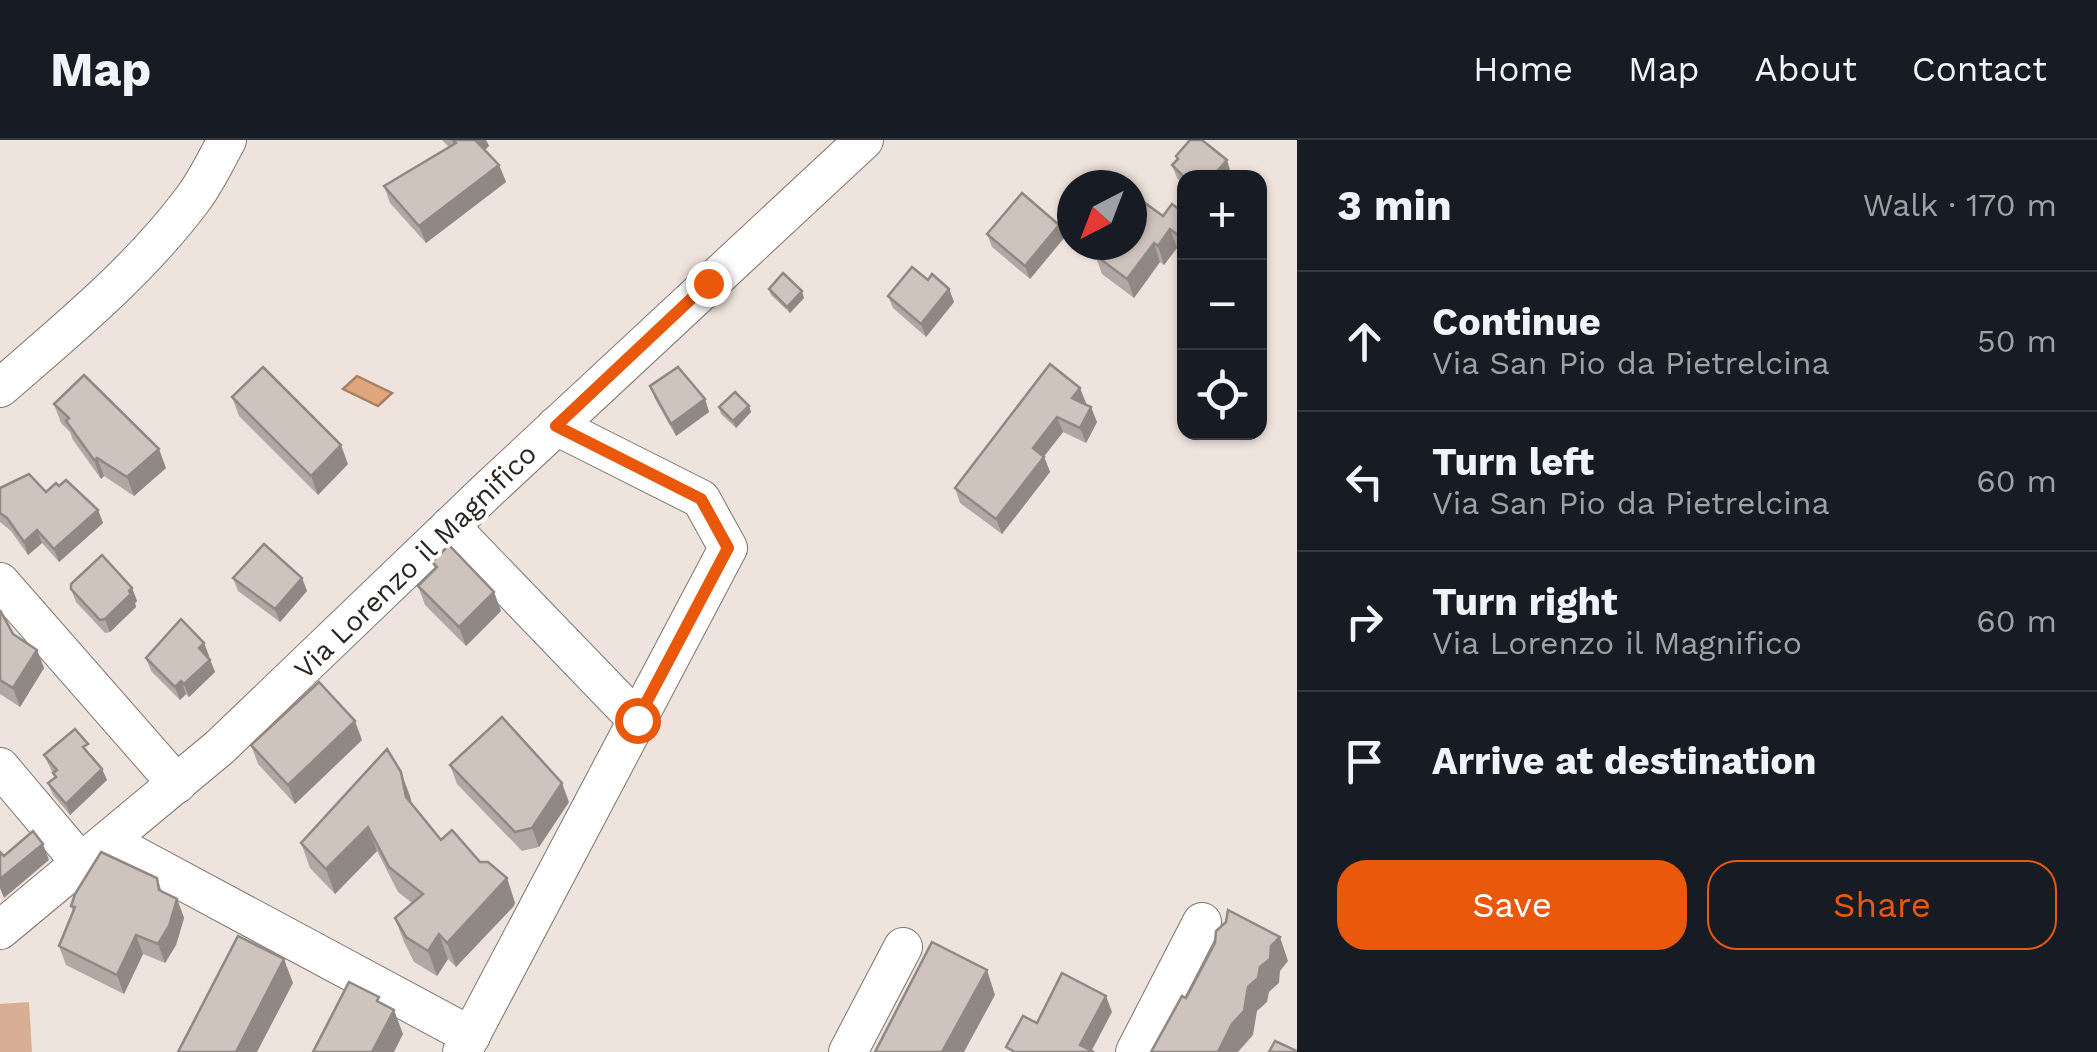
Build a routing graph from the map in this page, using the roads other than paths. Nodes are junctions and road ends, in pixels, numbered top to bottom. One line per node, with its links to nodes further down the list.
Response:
1 (227, 140): 3 (street)
2 (864, 140): 4 (street, Via Lorenzo il Magnifico)
3 (0, 388)
4 (556, 426): 5 (street, Via Lorenzo il Magnifico); 7 (street)
5 (450, 526): 7 (street); 9 (street, Via Lorenzo il Magnifico)
6 (0, 582): 9 (street)
7 (637, 720): 14 (street)
8 (0, 767): 10 (street)
9 (176, 784): 10 (street, Via Lorenzo il Magnifico)
10 (95, 852): 12 (street, Via Lorenzo il Magnifico); 14 (street)
11 (1202, 922): 16 (street)
12 (0, 930)
13 (902, 947): 15 (street)
14 (466, 1044)
15 (848, 1052)
16 (1134, 1052)

